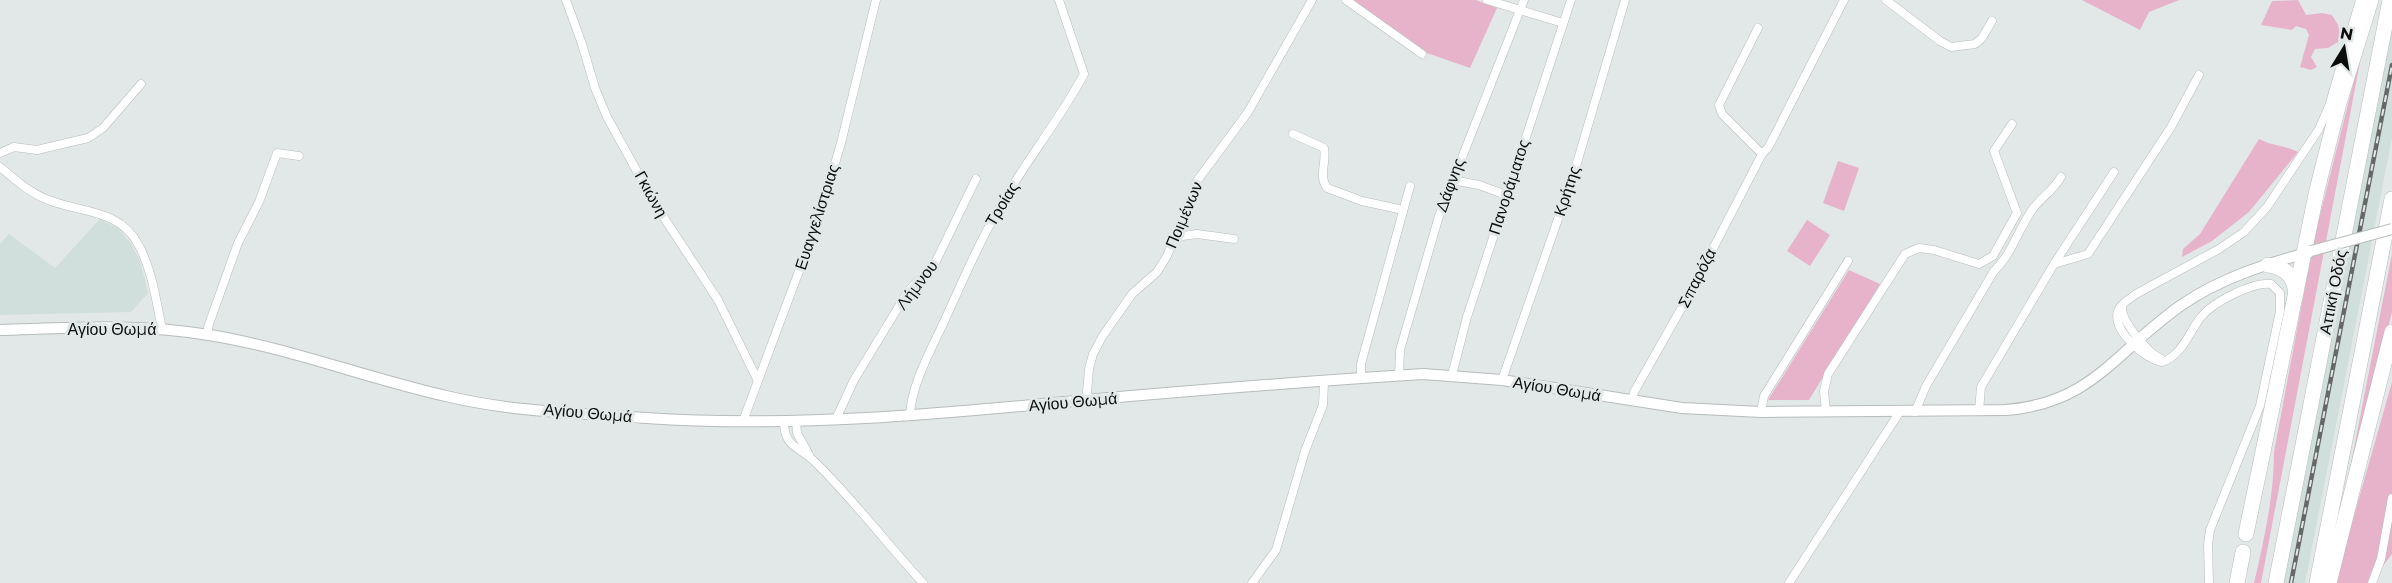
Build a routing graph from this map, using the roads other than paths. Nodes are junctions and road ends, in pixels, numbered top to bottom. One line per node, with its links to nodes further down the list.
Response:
1 (566, 0): 51 (street, Γκιώνη)
2 (1059, 0): 62 (street, Τροίας)
3 (1312, 0): 37 (street, Ποιμένων)
4 (1346, 0): 19 (street)
5 (1487, 0): 15 (street)
6 (1524, 0): 15 (street, Δάφνης)
7 (1571, 0): 17 (street, Πανοράματος)
8 (1625, 0): 53 (street, Κρήτης)
9 (1844, 0): 25 (street, Σπαρόζα)
10 (1886, 0): 16 (street)
11 (2360, 0): 48 (street)
12 (2371, 0): 39 (highway)
13 (2390, 0): 76 (highway, Αττική Οδός)
14 (875, 4): 51 (street, Ευαγγελίστριας)
15 (1520, 10): 17 (street); 31 (street, Δάφνης)
16 (1992, 21)
17 (1563, 23): 33 (street, Πανοράματος)
18 (1758, 28): 25 (street)
19 (1422, 54)
20 (2199, 75): 41 (street)
21 (141, 84): 24 (street)
22 (2012, 124): 59 (street)
23 (1293, 134): 35 (street)
24 (0, 153)
25 (1762, 154): 56 (street, Σπαρόζα)
26 (299, 156): 47 (street)
27 (0, 167): 44 (street)
28 (2114, 172): 41 (street)
29 (2061, 177): 61 (street)
30 (976, 179): 63 (street, Λήμνου)
31 (1452, 180): 33 (street); 50 (street, Δάφνης)
32 (1410, 186): 35 (street)
33 (1506, 195): 49 (street, Πανοράματος)
34 (2392, 199): 77 (highway)
35 (1403, 210): 52 (street)
36 (2392, 229): 39 (main road, Αγίου Θωμά, bridge)
37 (1175, 237): 38 (street); 55 (street, Ποιμένων)
38 (1234, 239)
39 (2308, 252): 42 (main road, Αγίου Θωμά); 43 (highway)
40 (1848, 261): 58 (street)
41 (2054, 264): 57 (street)
42 (2268, 265): 43 (highway); 48 (main road, Αγίου Θωμά)
43 (2296, 293): 69 (highway)
44 (162, 328): 45 (main road, Αγίου Θωμά); 47 (main road, Αγίου Θωμά)
45 (0, 330)
46 (2392, 332): 78 (highway)
47 (208, 335): 64 (main road, Αγίου Θωμά)
48 (2136, 341): 57 (main road, Αγίου Θωμά); 74 (street)
49 (1452, 375): 50 (main road, Αγίου Θωμά); 53 (main road, Αγίου Θωμά)
50 (1399, 376): 52 (main road, Αγίου Θωμά)
51 (757, 379): 64 (street, Ευαγγελίστριας)
52 (1361, 379): 54 (main road, Αγίου Θωμά)
53 (1502, 380): 56 (main road, Αγίου Θωμά)
54 (1324, 382): 55 (main road, Αγίου Θωμά); 72 (street)
55 (1089, 400): 62 (main road, Αγίου Θωμά)
56 (1632, 400): 58 (main road, Αγίου Θωμά)
57 (1979, 411): 61 (main road, Αγίου Θωμά)
58 (1761, 412): 59 (main road, Αγίου Θωμά)
59 (1826, 412): 60 (main road, Αγίου Θωμά)
60 (1899, 412): 61 (main road, Αγίου Θωμά); 73 (street)
61 (1915, 412)
62 (910, 416): 63 (main road, Αγίου Θωμά)
63 (836, 419): 66 (main road, Αγίου Θωμά)
64 (742, 421): 65 (main road, Αγίου Θωμά)
65 (784, 421): 66 (main road, Αγίου Θωμά); 67 (street)
66 (796, 421): 67 (street)
67 (810, 456): 71 (street)
68 (2392, 498): 79 (street)
69 (2246, 534)
70 (2243, 552): 75 (highway)
71 (923, 583)
72 (1252, 583)
73 (1789, 583)
74 (2209, 583)
75 (2237, 583)
76 (2276, 583)
77 (2317, 583)
78 (2329, 583)
79 (2372, 583)

